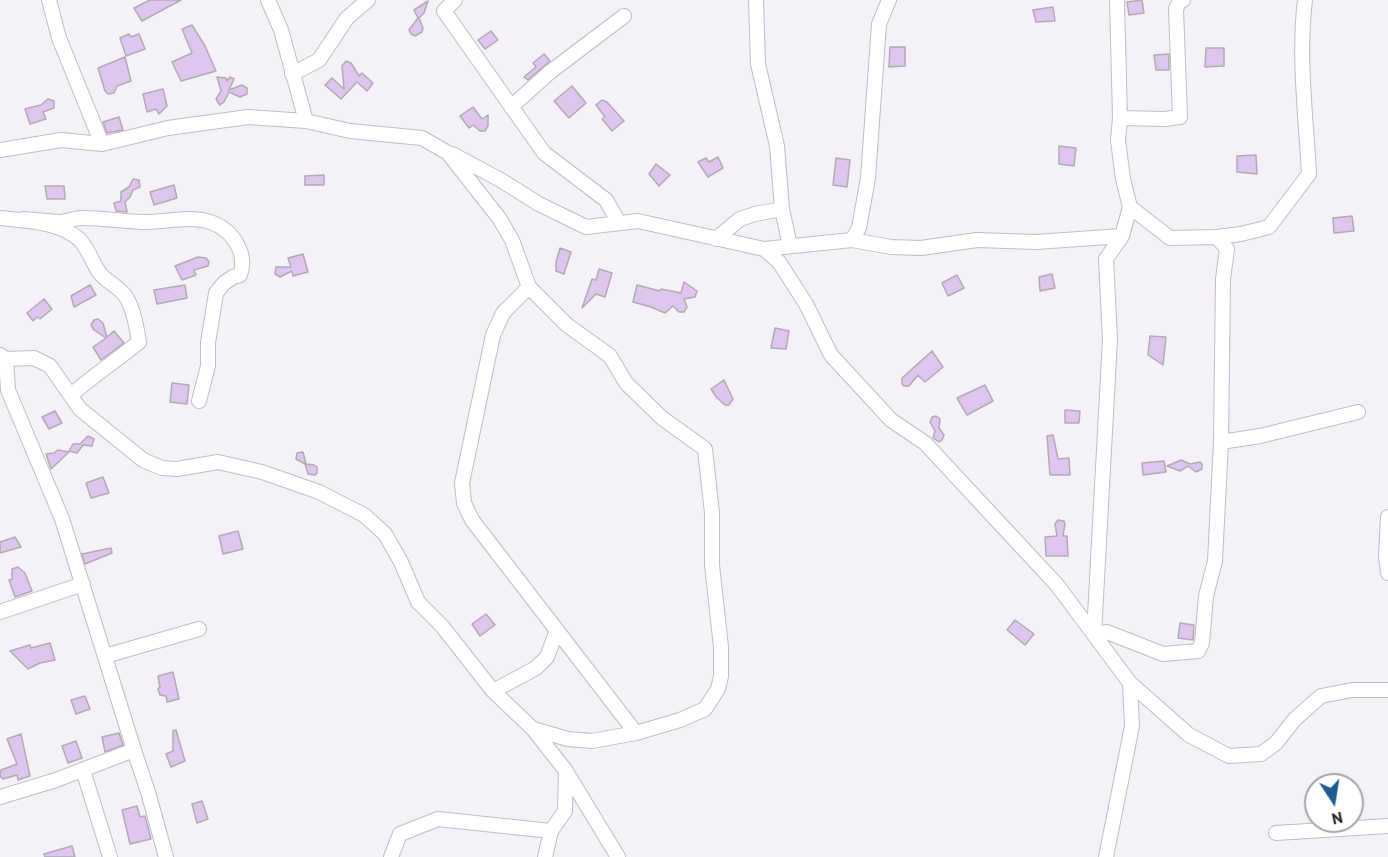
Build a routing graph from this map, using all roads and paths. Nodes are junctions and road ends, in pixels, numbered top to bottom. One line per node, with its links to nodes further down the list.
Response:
1 (53, 0): 16 (street)
2 (268, 0): 11 (street)
3 (368, 0): 11 (street)
4 (454, 0): 12 (street)
5 (756, 0): 19 (street)
6 (888, 0): 26 (street)
7 (1117, 0): 13 (street)
8 (1183, 0): 13 (street)
9 (1305, 0): 24 (street)
10 (624, 16): 12 (street)
11 (292, 74): 14 (street)
12 (511, 106): 22 (street)
13 (1120, 118): 18 (street)
14 (306, 121): 15 (street); 16 (street)
15 (422, 138): 22 (street); 29 (street)
16 (102, 144): 17 (street)
17 (0, 150)
18 (1130, 207): 23 (street); 24 (street)
19 (782, 209): 25 (street); 27 (street)
20 (0, 218): 21 (street)
21 (23, 219): 31 (street); 32 (street)
22 (619, 223): 25 (street)
23 (1122, 236): 26 (street); 41 (street)
24 (1217, 237): 34 (street)
25 (716, 239): 28 (street)
26 (852, 240): 27 (street)
27 (790, 246): 28 (street)
28 (764, 249): 41 (street)
29 (529, 287): 40 (street); 48 (street)
30 (3, 357): 31 (street); 37 (street)
31 (71, 395): 45 (street)
32 (199, 401)
33 (1358, 412): 34 (street)
34 (1221, 442): 41 (street)
35 (1388, 517): 36 (street)
36 (1388, 573)
37 (83, 584): 38 (street); 42 (street)
38 (0, 612)
39 (199, 628): 42 (street)
40 (557, 630): 45 (street); 48 (street)
41 (1094, 634): 44 (street)
42 (105, 656): 49 (street)
43 (1388, 678): 46 (street)
44 (1130, 683): 46 (street); 61 (street)
45 (493, 691): 47 (street)
46 (1388, 691)
47 (533, 729): 48 (street); 51 (street)
48 (636, 733)
49 (134, 750): 50 (street); 57 (street)
50 (83, 770): 52 (street); 56 (street)
51 (566, 771): 54 (street); 60 (street)
52 (0, 797)
53 (1388, 826): 55 (street)
54 (551, 831): 58 (street); 59 (street)
55 (1276, 833)
56 (110, 857)
57 (166, 857)
58 (391, 857)
59 (545, 857)
60 (618, 857)
61 (1106, 857)

